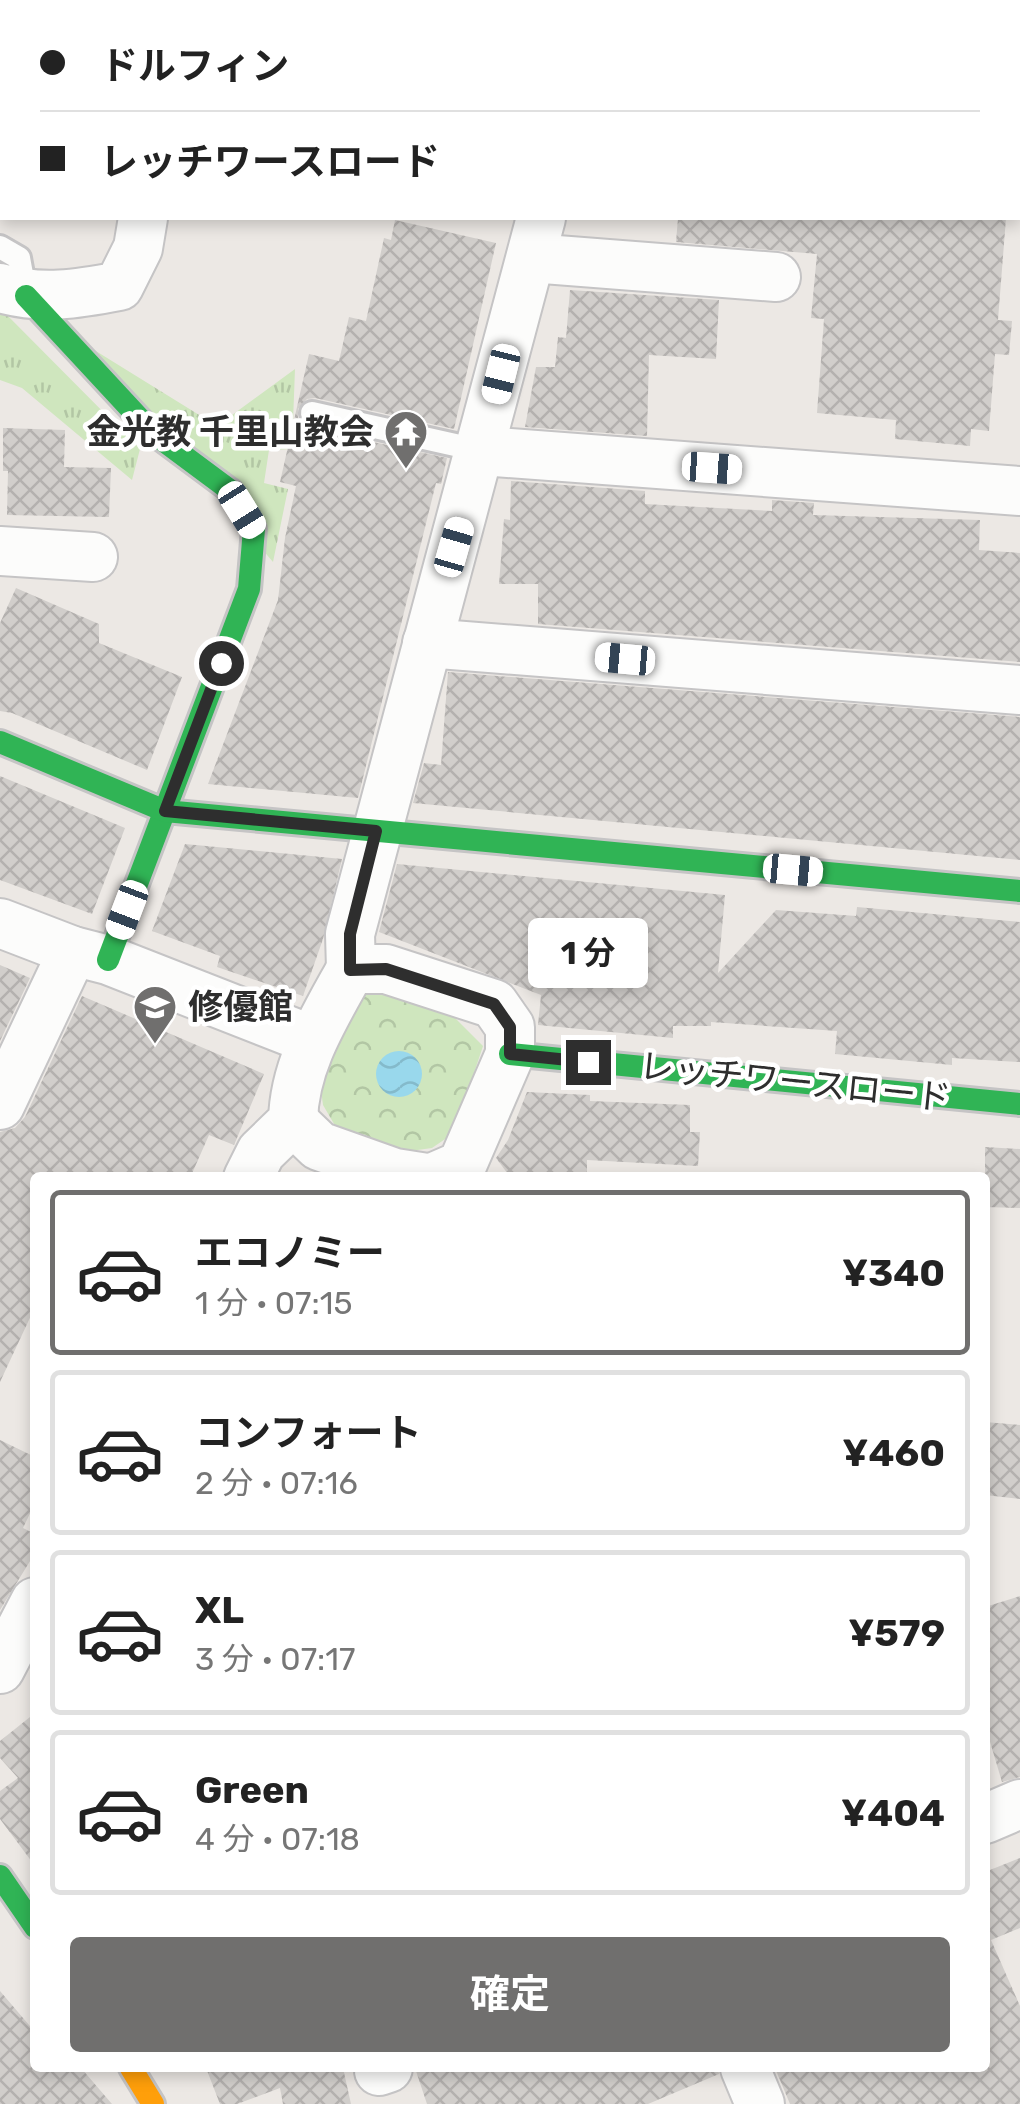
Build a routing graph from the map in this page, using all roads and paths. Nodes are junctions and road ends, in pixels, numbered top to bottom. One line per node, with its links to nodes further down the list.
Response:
1 (143, 220): 5 (street)
2 (536, 238): 4 (street); 7 (street)
3 (0, 247): 5 (lane)
4 (776, 277)
5 (13, 292): 14 (street)
6 (312, 413): 7 (lane)
7 (482, 450): 8 (street); 11 (street)
8 (1020, 491)
9 (0, 551): 10 (street)
10 (93, 557)
11 (427, 643): 12 (street); 15 (street)
12 (1020, 690)
13 (0, 742): 14 (street)
14 (165, 811): 15 (street); 18 (street)
15 (376, 831): 16 (street); 19 (street)
16 (1020, 891)
17 (0, 923): 18 (street)
18 (91, 956): 20 (street); 23 (street)
19 (350, 970): 20 (street); 21 (street)
20 (312, 1040): 24 (street)
21 (510, 1054): 22 (street, レッチワースロード); 27 (street)
22 (1020, 1104)
23 (0, 1105)
24 (293, 1122): 25 (street); 26 (street)
25 (251, 1172)
26 (420, 1172)
27 (434, 1172)
28 (30, 1612): 29 (street)
29 (0, 1669)
30 (1020, 1804): 31 (street)
31 (990, 1817)
32 (0, 1876): 33 (street)
33 (30, 1921)
34 (133, 2072): 36 (street)
35 (748, 2072): 37 (street)
36 (153, 2104)
37 (760, 2104)

